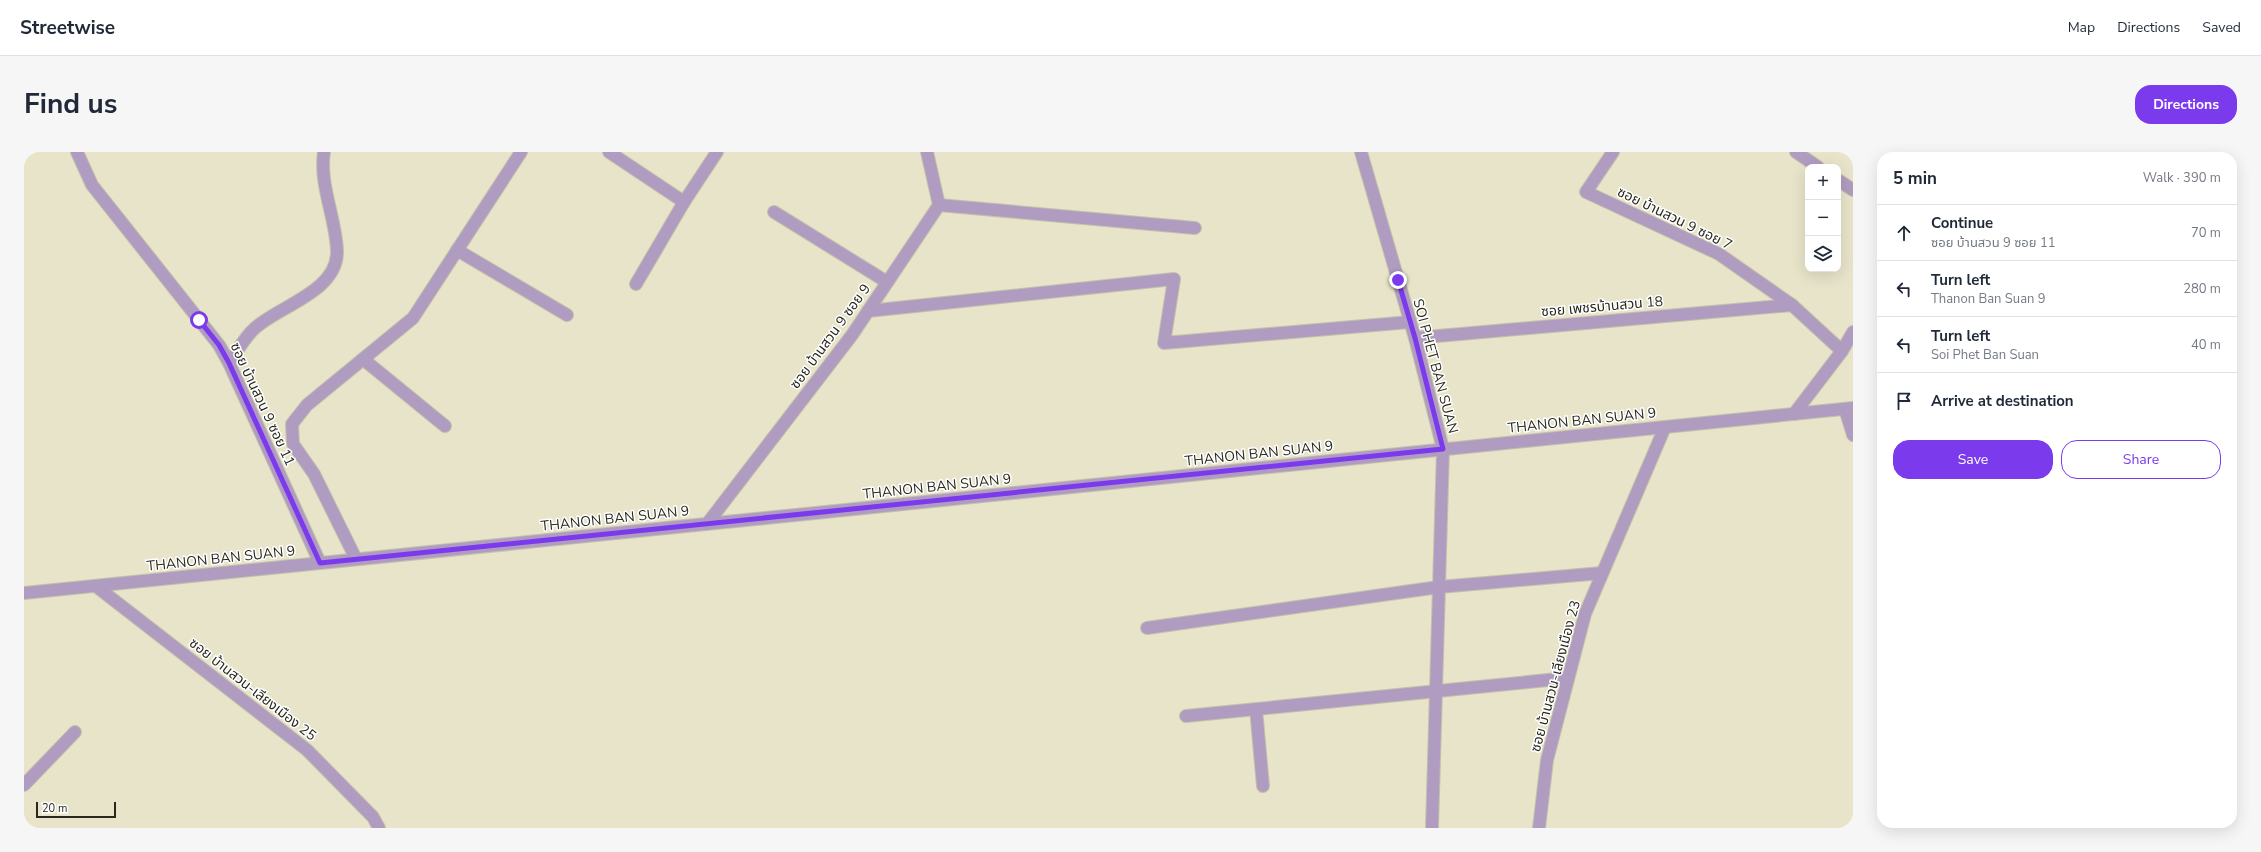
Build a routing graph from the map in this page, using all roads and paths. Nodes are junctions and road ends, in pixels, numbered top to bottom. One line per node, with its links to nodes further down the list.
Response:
1 (77, 152): 28 (street, ซอย บ้านสวน 9 ซอย 11)
2 (324, 152): 28 (street)
3 (521, 152): 17 (street)
4 (609, 152): 13 (street)
5 (717, 152): 13 (street)
6 (927, 152): 14 (street)
7 (1361, 152): 23 (street, SOI PHET BAN SUAN)
8 (1613, 152): 20 (street, ซอย บ้านสวน 9 ซอย 7)
9 (1796, 152): 10 (street)
10 (1814, 164)
11 (1841, 182): 12 (street)
12 (1853, 190)
13 (684, 202): 19 (street)
14 (939, 205): 16 (street); 18 (street, ซอย บ้านสวน 9 ซอย 9)
15 (774, 212): 18 (street)
16 (1195, 228)
17 (457, 250): 22 (street); 27 (street)
18 (887, 282): 21 (street, ซอย บ้านสวน 9 ซอย 9)
19 (636, 284)
20 (1792, 305): 25 (street, ซอย เพชรบ้านสวน 18); 26 (street, ซอย บ้านสวน 9 ซอย 7)
21 (868, 311): 23 (street); 35 (street, ซอย บ้านสวน 9 ซอย 9)
22 (566, 315)
23 (1410, 322): 25 (street, SOI PHET BAN SUAN)
24 (1853, 332): 26 (street)
25 (1415, 338): 34 (street, SOI PHET BAN SUAN)
26 (1842, 351): 30 (street)
27 (363, 359): 31 (street); 36 (street)
28 (229, 363): 37 (street, ซอย บ้านสวน 9 ซอย 11)
29 (1849, 409): 30 (street, THANON BAN SUAN 9); 33 (street)
30 (1794, 414): 32 (street, THANON BAN SUAN 9)
31 (445, 426)
32 (1665, 427): 34 (street, THANON BAN SUAN 9); 38 (street, ซอย บ้านสวน-เลียงเมือง 23)
33 (1853, 435)
34 (1443, 449): 35 (street, THANON BAN SUAN 9); 40 (street, SOI PHET BAN SUAN)
35 (707, 524): 36 (street, THANON BAN SUAN 9)
36 (356, 559): 37 (street, THANON BAN SUAN 9)
37 (320, 563): 39 (street, THANON BAN SUAN 9)
38 (1602, 572): 40 (street); 43 (street, ซอย บ้านสวน-เลียงเมือง 23)
39 (97, 587): 41 (street, THANON BAN SUAN 9); 50 (street, ซอย บ้านสวน-เลียงเมือง 25)
40 (1439, 587): 42 (street); 44 (street, SOI PHET BAN SUAN)
41 (24, 594)
42 (1147, 628)
43 (1568, 678): 44 (street); 52 (street, ซอย บ้านสวน-เลียงเมือง 23)
44 (1436, 690): 45 (street); 51 (street, SOI PHET BAN SUAN)
45 (1256, 709): 46 (street); 49 (street)
46 (1186, 716)
47 (75, 732): 48 (street)
48 (24, 785)
49 (1263, 786)
50 (379, 828)
51 (1432, 828)
52 (1539, 828)

